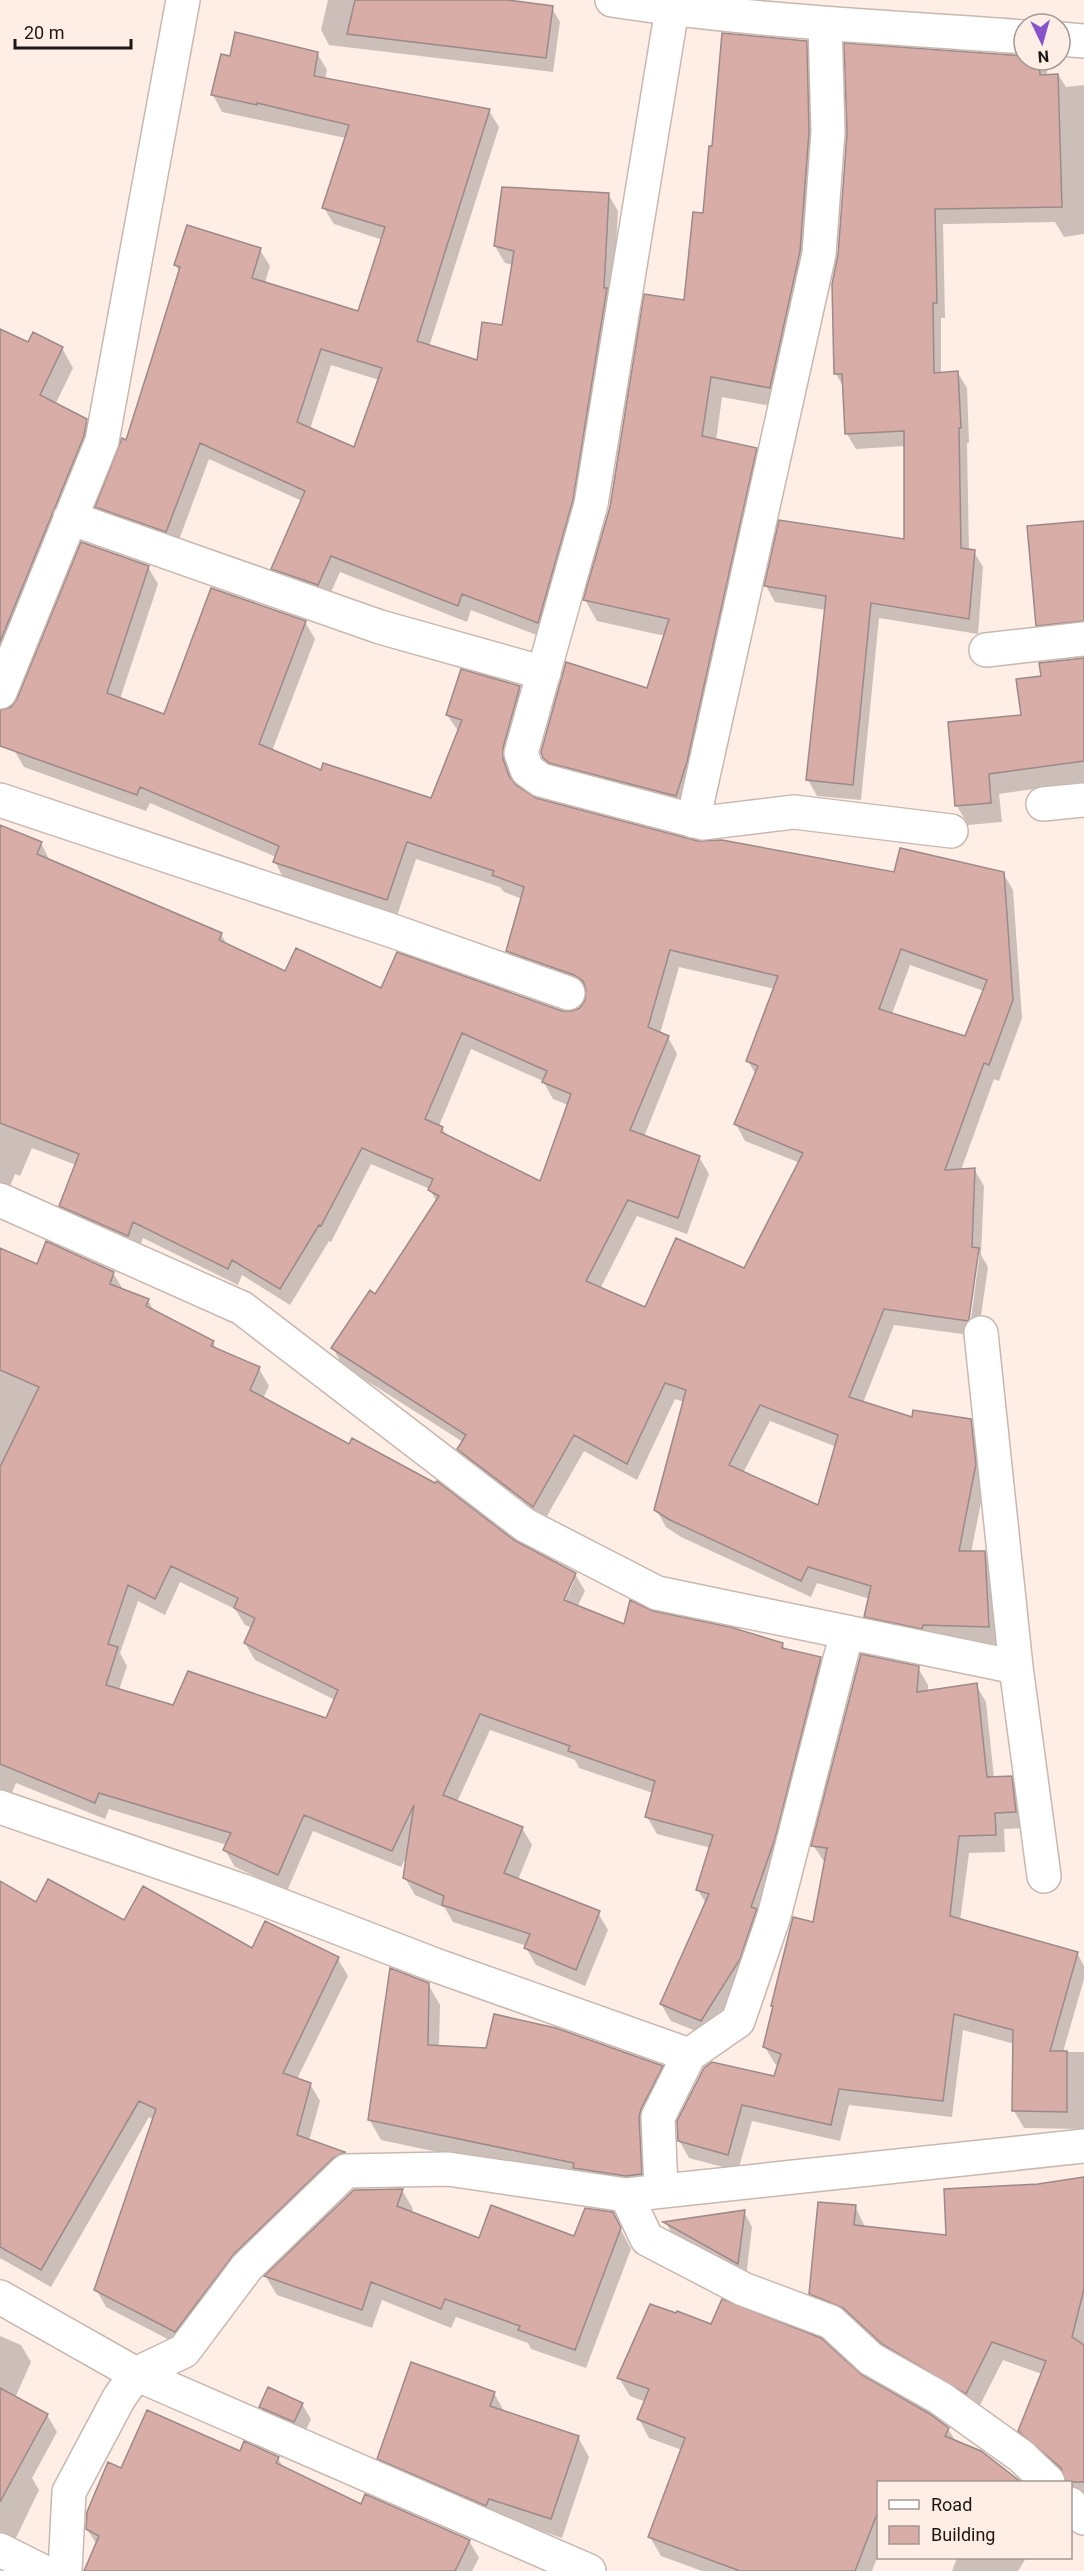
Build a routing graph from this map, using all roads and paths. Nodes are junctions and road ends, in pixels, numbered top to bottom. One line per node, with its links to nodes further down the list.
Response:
1 (183, 0): 6 (street)
2 (612, 0): 3 (street)
3 (672, 9): 4 (street); 9 (street)
4 (825, 24): 5 (street); 14 (street)
5 (1012, 36)
6 (70, 518): 9 (street); 10 (street)
7 (1084, 639): 8 (street)
8 (986, 650)
9 (544, 673): 14 (street)
10 (0, 692)
11 (0, 800): 16 (street)
12 (1084, 800): 13 (street)
13 (1043, 804)
14 (693, 821): 15 (street)
15 (951, 831)
16 (568, 993)
17 (0, 1200): 19 (street)
18 (981, 1333): 20 (street)
19 (847, 1632): 20 (street); 23 (street)
20 (1016, 1667): 22 (street)
21 (0, 1807): 23 (street)
22 (1044, 1876)
23 (689, 2055): 25 (street)
24 (1084, 2146): 25 (street)
25 (661, 2190): 26 (street)
26 (626, 2195): 28 (street); 29 (street)
27 (0, 2296): 28 (street)
28 (136, 2374): 34 (street); 35 (street)
29 (1047, 2481)
30 (1072, 2505): 31 (street)
31 (1084, 2518)
32 (0, 2550): 33 (street)
33 (42, 2571)
34 (65, 2571)
35 (589, 2571)

